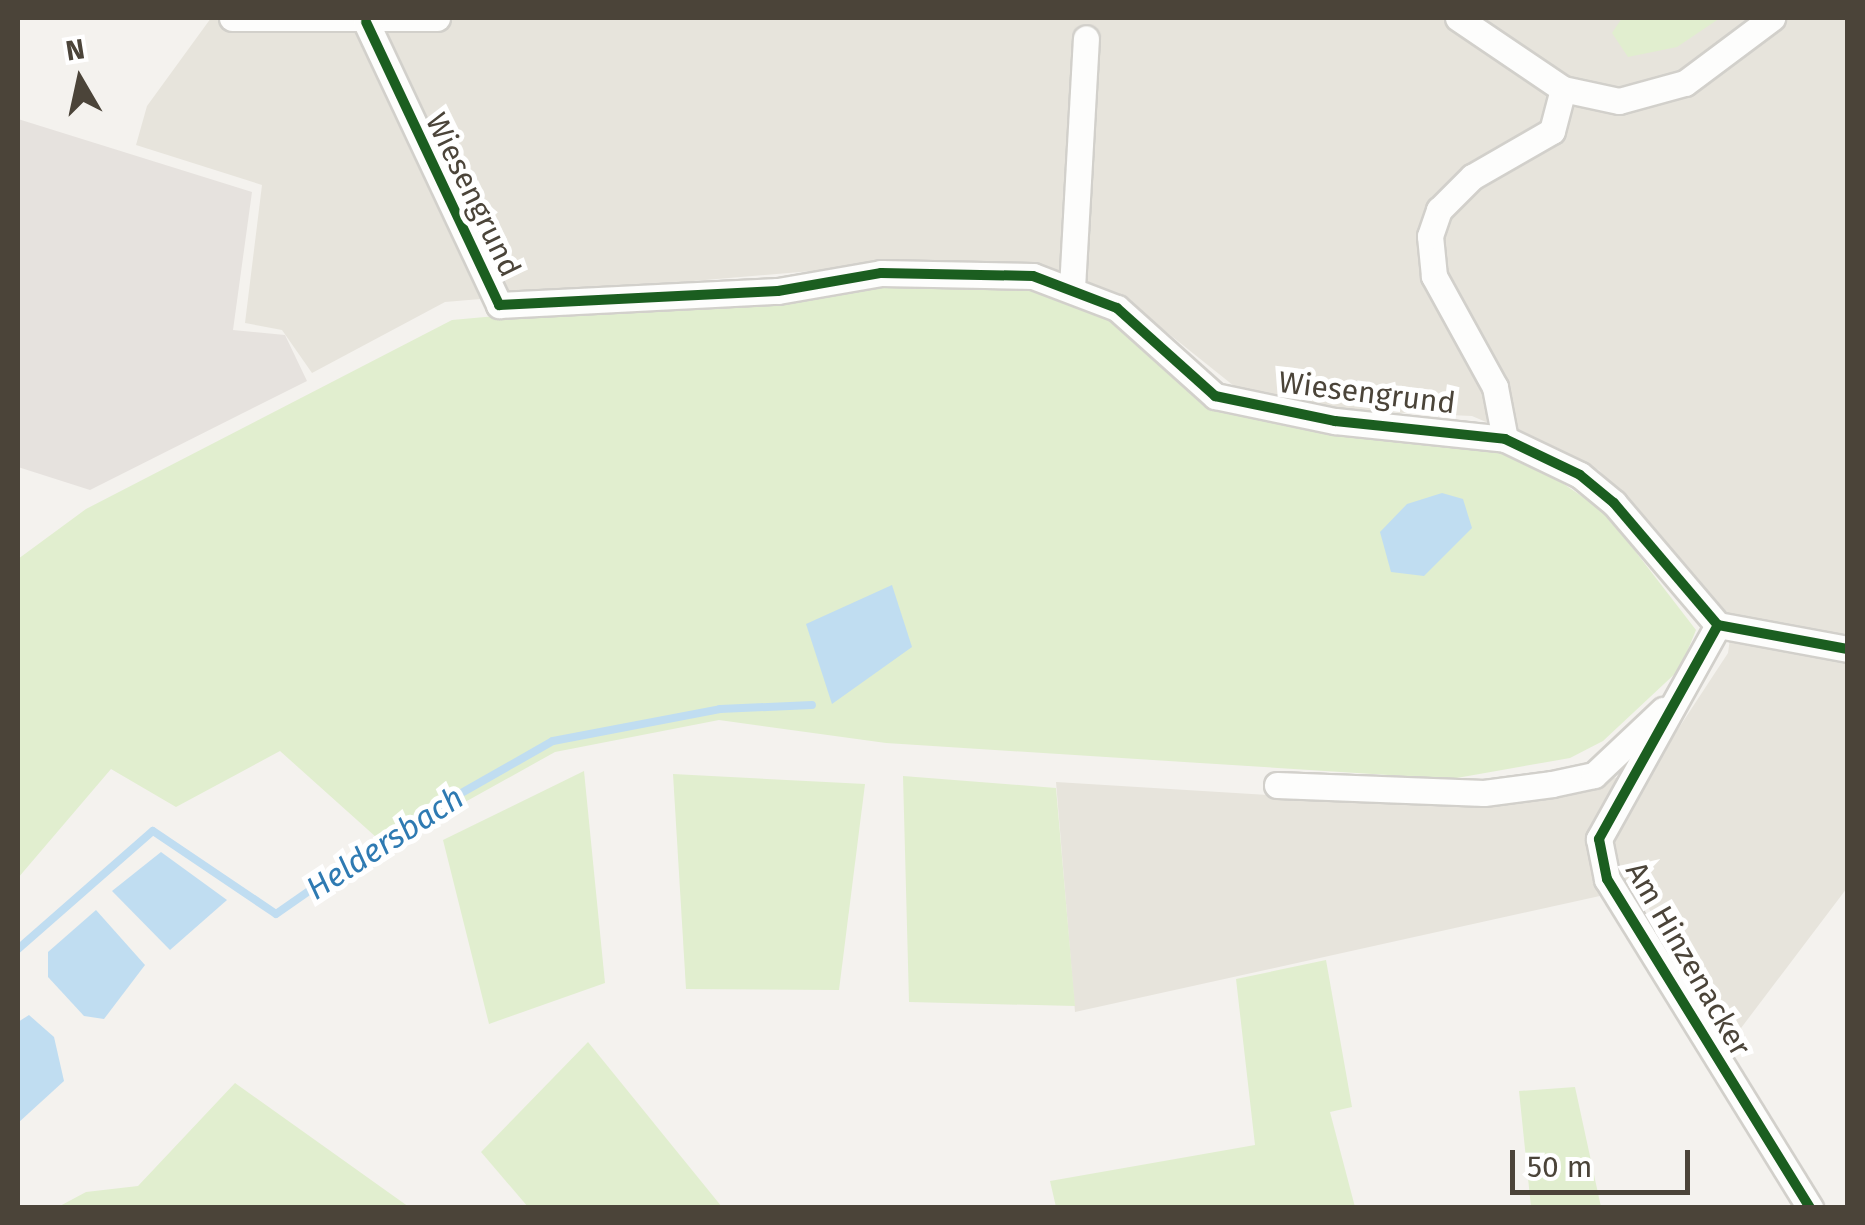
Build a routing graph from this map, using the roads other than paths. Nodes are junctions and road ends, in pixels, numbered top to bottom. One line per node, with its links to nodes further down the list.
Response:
1 (232, 18): 5 (street)
2 (437, 18): 5 (street)
3 (1458, 18): 7 (street)
4 (1772, 18): 7 (street)
5 (366, 22): 8 (street, Wiesengrund)
6 (1086, 38): 8 (street)
7 (1562, 89): 9 (street)
8 (1072, 288): 9 (street, Wiesengrund)
9 (1505, 440): 10 (street, Wiesengrund)
10 (1718, 625): 11 (street); 12 (street, Am Hinzenacker)
11 (1848, 649)
12 (1692, 683): 13 (street); 14 (street, Am Hinzenacker)
13 (1277, 785)
14 (1810, 1208)

